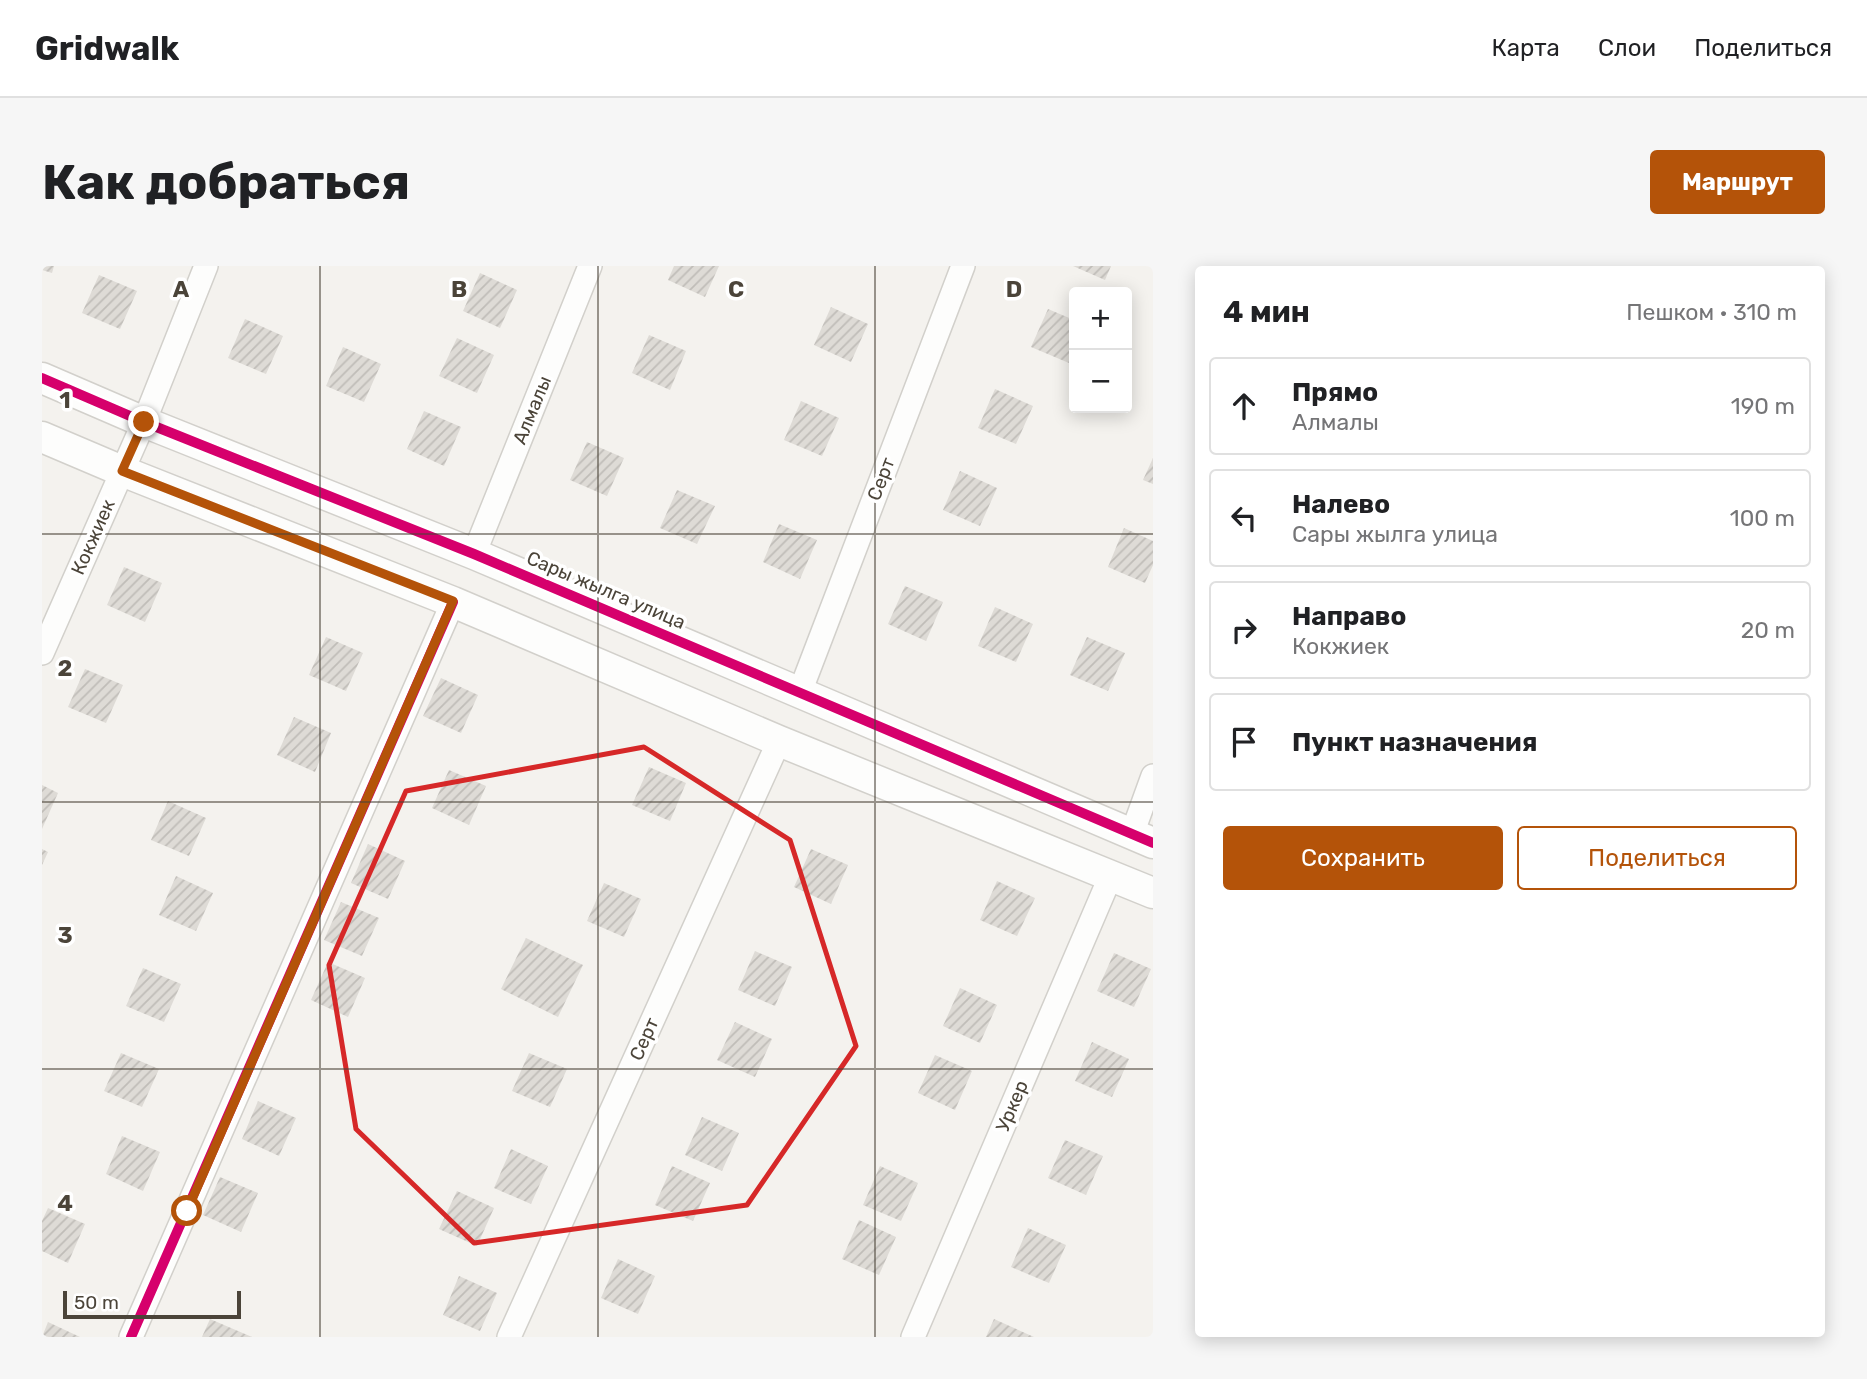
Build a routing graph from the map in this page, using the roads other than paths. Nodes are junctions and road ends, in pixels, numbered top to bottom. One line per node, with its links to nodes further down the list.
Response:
1 (206, 266): 5 (street, Кокжиек)
2 (590, 266): 8 (street, Алмалы)
3 (963, 266): 11 (street, Серт)
4 (42, 378): 5 (street, Сары жылга улица)
5 (144, 422): 7 (street, Кокжиек); 8 (street, Сары жылга улица)
6 (42, 437): 7 (street)
7 (122, 471): 9 (street); 10 (street, Кокжиек)
8 (474, 554): 11 (street, Сары жылга улица)
9 (453, 601): 12 (street); 17 (street)
10 (42, 653)
11 (800, 692): 14 (street, Сары жылга улица)
12 (779, 741): 15 (street); 18 (street, Серт)
13 (1153, 776): 14 (street)
14 (1142, 838)
15 (1111, 875): 16 (street); 19 (street, Уркер)
16 (1153, 893)
17 (131, 1337)
18 (509, 1337)
19 (913, 1337)

